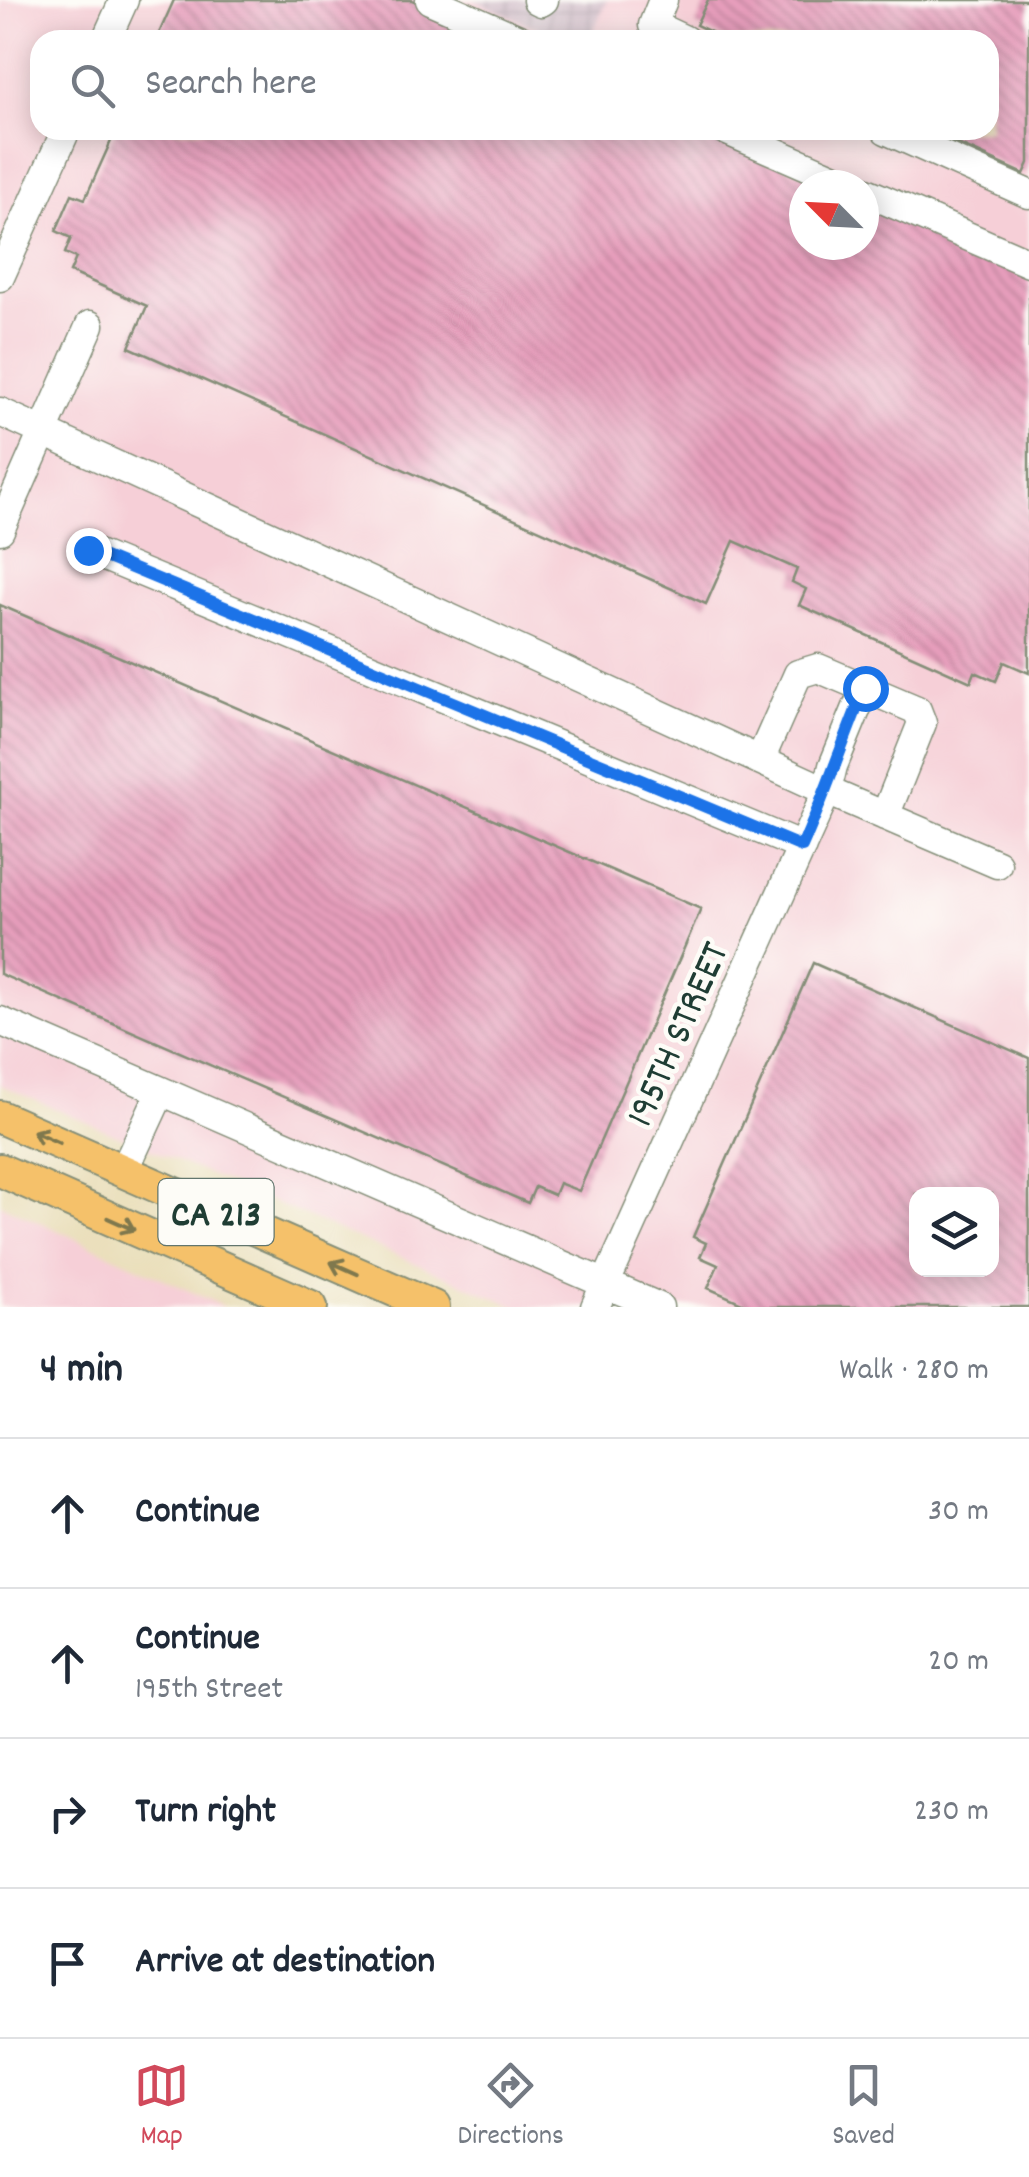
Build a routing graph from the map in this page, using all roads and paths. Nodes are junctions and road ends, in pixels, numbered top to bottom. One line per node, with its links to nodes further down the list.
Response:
1 (124, 0): 4 (street)
2 (430, 0): 5 (street)
3 (663, 0): 6 (street)
4 (110, 30)
5 (498, 30)
6 (663, 30)
7 (62, 140): 14 (street)
8 (749, 140): 10 (street)
9 (908, 140): 11 (street)
10 (816, 170)
11 (1029, 194)
12 (879, 198): 13 (street)
13 (1029, 264)
14 (0, 277)
15 (90, 325): 17 (street)
16 (0, 412): 17 (street)
17 (44, 432): 18 (street); 21 (street)
18 (0, 530)
19 (88, 550): 24 (street)
20 (865, 688): 21 (street); 22 (street, 195TH STREET); 23 (street)
21 (760, 760): 22 (street)
22 (827, 791): 23 (street); 24 (street, 195TH STREET)
23 (885, 816): 25 (street)
24 (802, 847): 31 (street, 195TH STREET)
25 (997, 864)
26 (0, 1021): 27 (street)
27 (161, 1091): 30 (street); 31 (street)
28 (0, 1116): 30 (main road, CA 213, one-way to 28)
29 (0, 1170): 32 (main road, CA 213, one-way to 32)
30 (124, 1171): 33 (main road, CA 213, one-way to 30)
31 (601, 1295): 34 (street)
32 (311, 1307)
33 (433, 1307)
34 (659, 1307)

